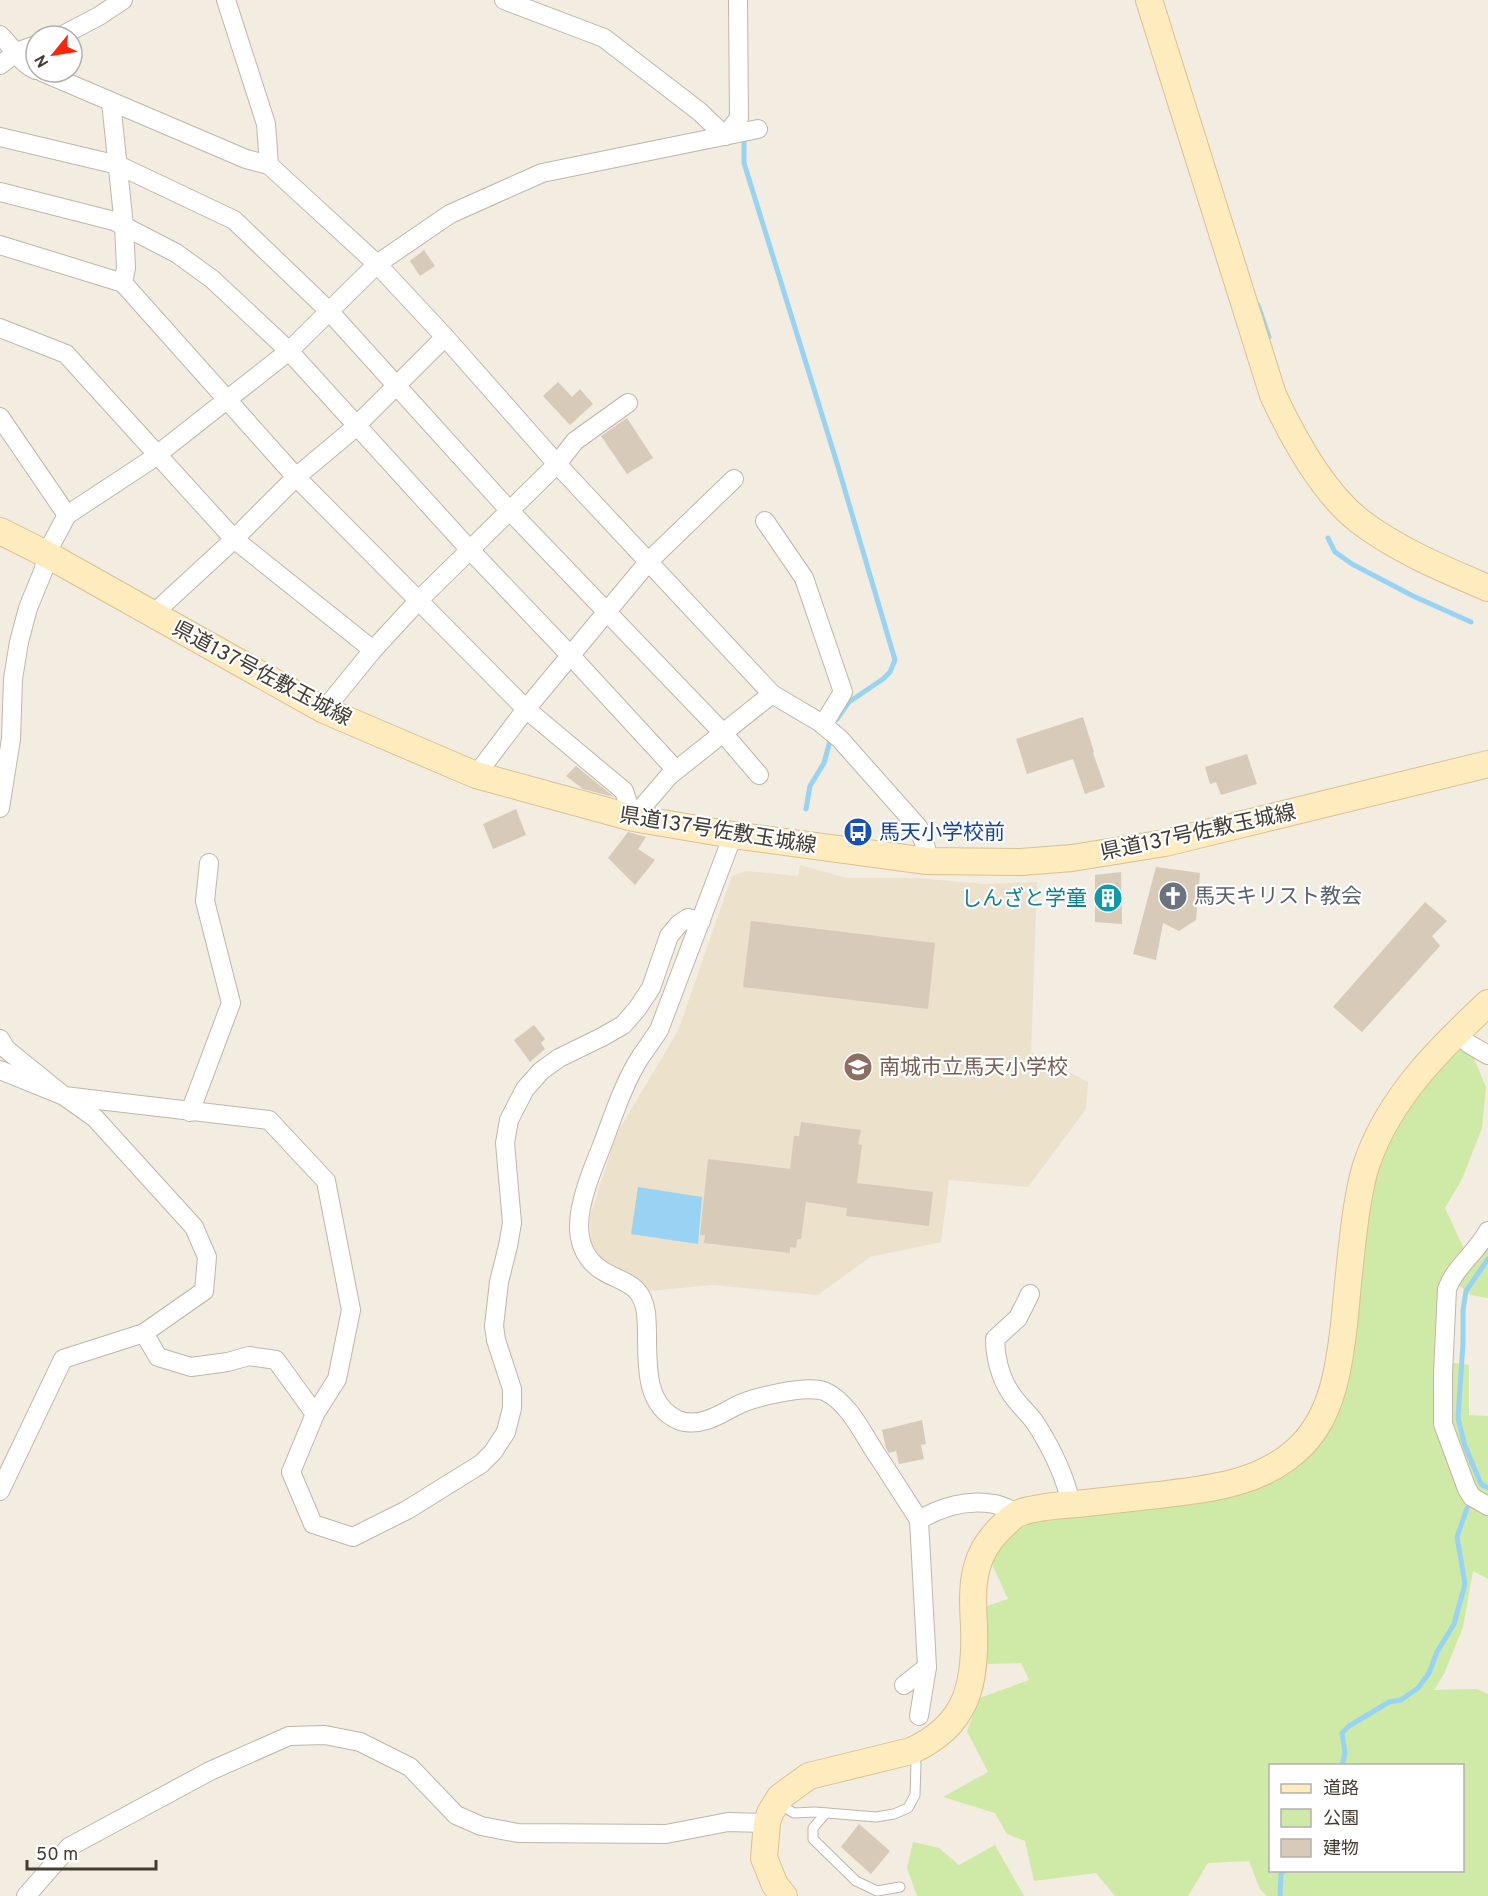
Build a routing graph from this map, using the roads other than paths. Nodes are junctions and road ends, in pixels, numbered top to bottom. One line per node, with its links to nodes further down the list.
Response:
1 (123, 0): 6 (street)
2 (226, 0): 18 (street)
3 (504, 0): 15 (street)
4 (738, 0): 15 (street)
5 (1156, 5): 45 (street)
6 (84, 24)
7 (0, 35): 9 (street)
8 (24, 49): 9 (street)
9 (16, 52): 10 (street); 11 (street)
10 (24, 64)
11 (0, 65)
12 (70, 84): 13 (street)
13 (111, 102): 17 (street); 18 (street)
14 (758, 129): 15 (street)
15 (725, 136): 22 (street)
16 (0, 137): 17 (street)
17 (118, 165): 20 (street); 24 (street)
18 (268, 165): 22 (street)
19 (0, 192): 20 (street)
20 (124, 226): 23 (street); 27 (street)
21 (0, 245): 23 (street)
22 (377, 264): 24 (street); 26 (street)
23 (123, 283): 29 (street)
24 (329, 311): 27 (street); 28 (street)
25 (0, 328): 33 (street)
26 (445, 337): 28 (street); 34 (street)
27 (289, 351): 29 (street); 32 (street)
28 (396, 386): 32 (street); 37 (street)
29 (227, 400): 33 (street); 35 (street)
30 (628, 404): 34 (street)
31 (0, 417): 38 (street)
32 (357, 425): 35 (street); 42 (street)
33 (158, 454): 38 (street); 41 (street)
34 (557, 464): 37 (street); 44 (street)
35 (296, 477): 41 (street); 46 (street)
36 (734, 479): 44 (street)
37 (509, 510): 42 (street); 47 (street)
38 (67, 515): 43 (street)
39 (765, 521): 54 (street)
40 (0, 531): 43 (street, 県道137号佐敷玉城線)
41 (234, 539): 48 (street); 49 (street)
42 (470, 550): 46 (street); 50 (street)
43 (46, 554): 48 (street, 県道137号佐敷玉城線); 60 (street)
44 (649, 561): 47 (street); 51 (street)
45 (1488, 588)
46 (418, 600): 49 (street); 52 (street)
47 (608, 612): 50 (street); 55 (street)
48 (153, 614): 53 (street, 県道137号佐敷玉城線)
49 (373, 650): 53 (street)
50 (571, 656): 52 (street); 57 (street)
51 (772, 694): 54 (street); 55 (street)
52 (526, 709): 58 (street); 61 (street)
53 (324, 710): 58 (street, 県道137号佐敷玉城線)
54 (824, 725): 63 (street)
55 (723, 733): 57 (street); 59 (street)
56 (1488, 764): 63 (street, 県道137号佐敷玉城線)
57 (676, 770): 61 (street)
58 (476, 775): 61 (street, 県道137号佐敷玉城線)
59 (759, 775)
60 (0, 808)
61 (633, 818): 62 (street, 県道137号佐敷玉城線)
62 (733, 835): 63 (street, 県道137号佐敷玉城線); 65 (street)
63 (927, 861)
64 (209, 863): 72 (street)
65 (701, 921): 76 (street); 81 (street)
66 (1488, 1003): 67 (street)
67 (1456, 1032): 69 (street); 78 (street)
68 (0, 1039): 71 (street)
69 (1488, 1055)
70 (0, 1070): 71 (street)
71 (64, 1096): 72 (street); 75 (street)
72 (190, 1112): 76 (street)
73 (1488, 1231): 79 (street)
74 (1030, 1294): 78 (street)
75 (144, 1333): 76 (street); 77 (street)
76 (315, 1414)
77 (0, 1491)
78 (1071, 1504): 80 (street)
79 (1488, 1506)
80 (1017, 1513): 81 (street); 85 (street)
81 (919, 1520): 82 (street)
82 (927, 1666): 83 (street); 84 (street)
83 (904, 1685)
84 (919, 1716)
85 (911, 1751): 86 (street); 87 (lane)
86 (772, 1813): 87 (lane); 89 (street); 90 (street)
87 (826, 1813): 88 (lane)
88 (900, 1887)
89 (26, 1896)
90 (784, 1896)

